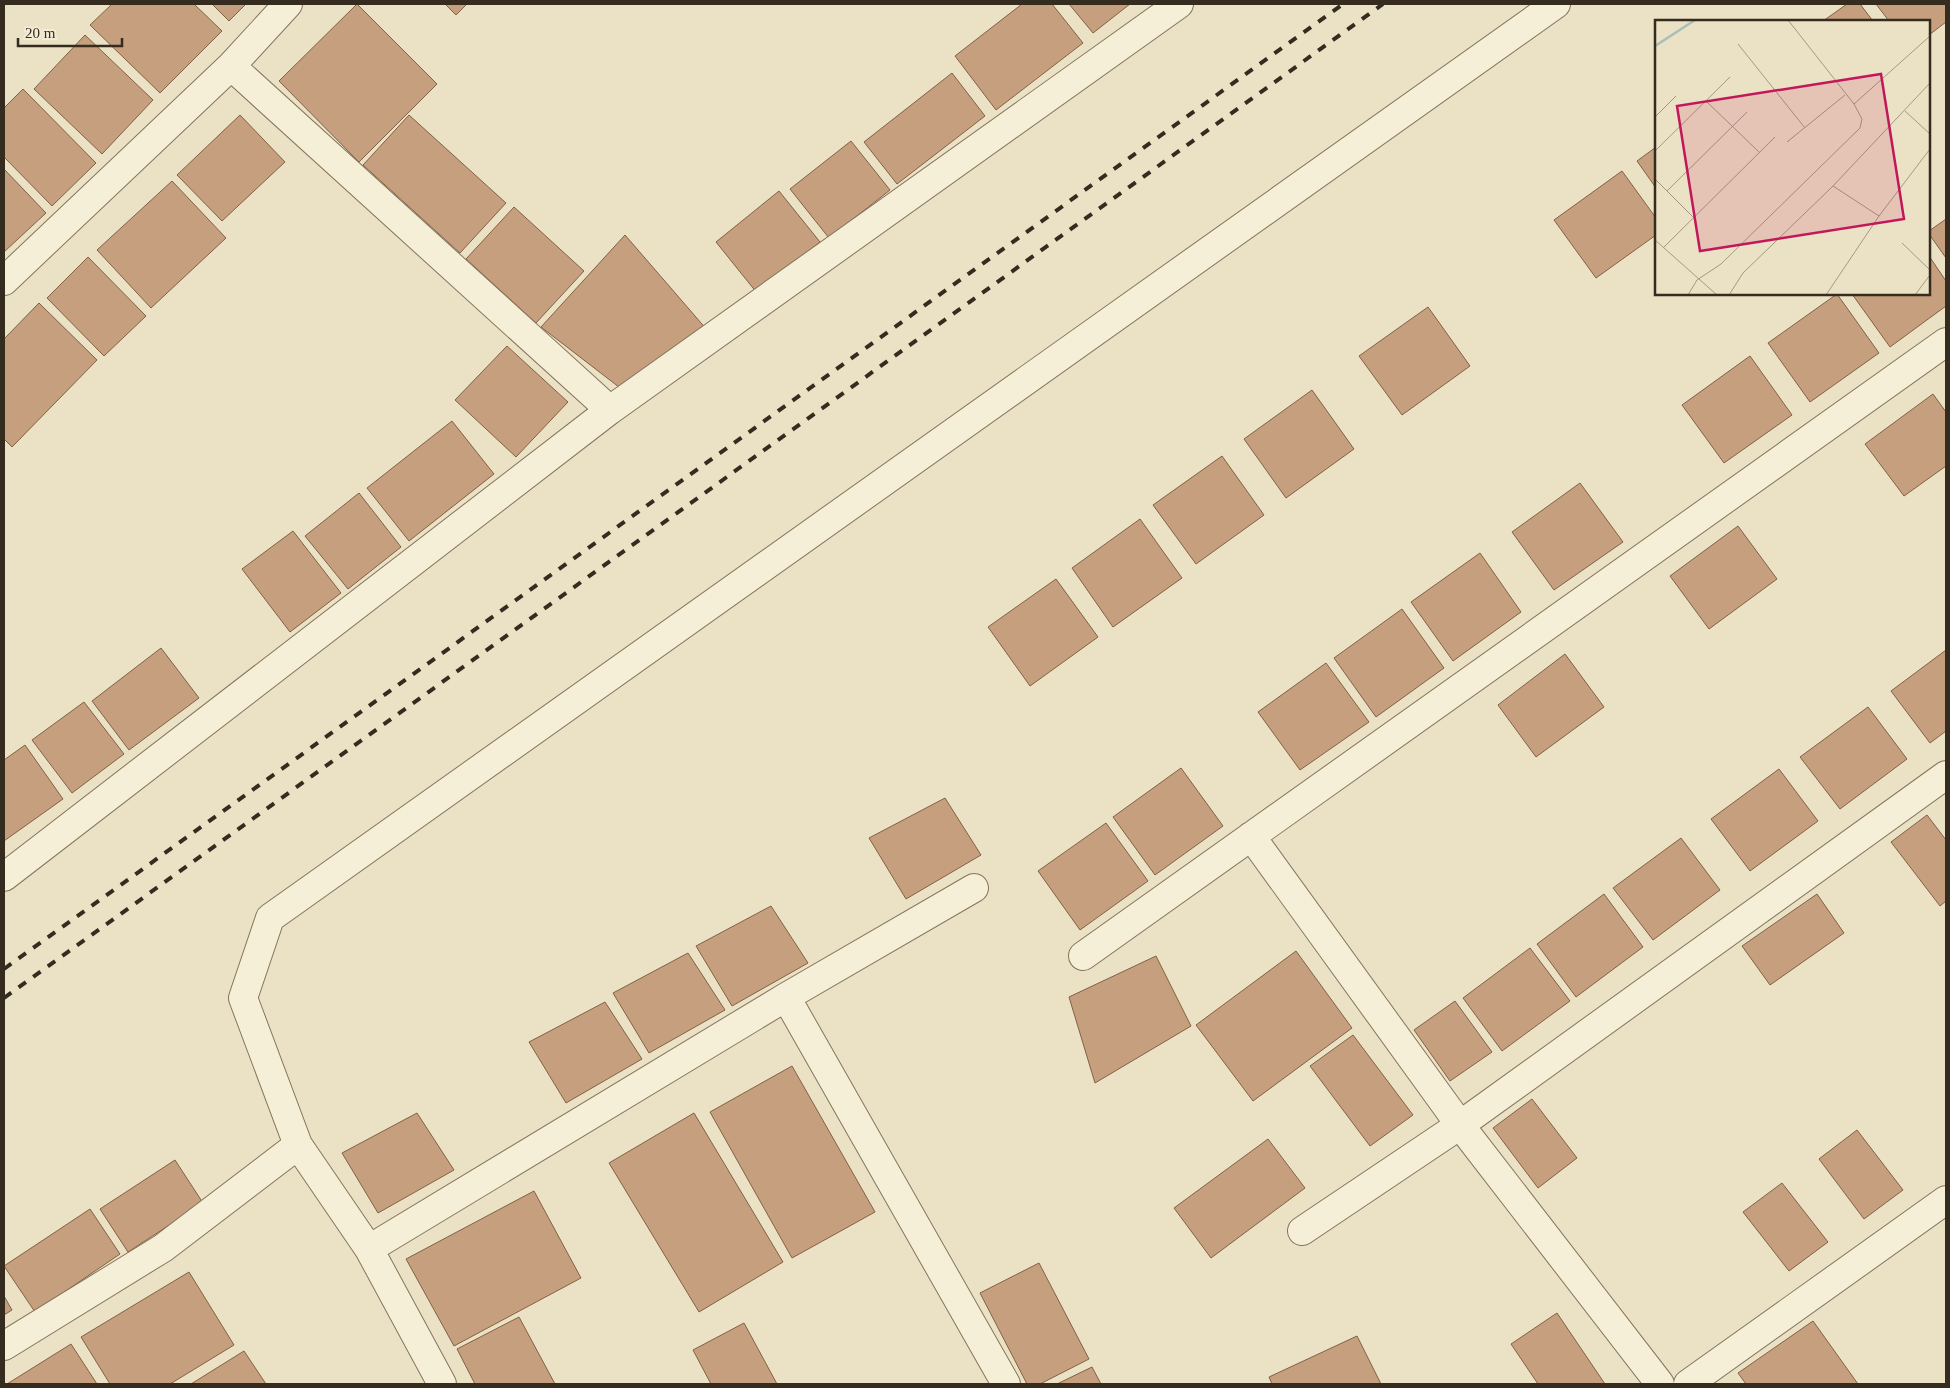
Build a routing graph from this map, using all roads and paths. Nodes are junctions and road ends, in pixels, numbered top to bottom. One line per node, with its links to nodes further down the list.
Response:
1 (288, 4): 4 (street)
2 (1179, 4): 7 (street)
3 (1556, 4): 15 (street)
4 (231, 66): 5 (street); 7 (street)
5 (4, 281)
6 (1946, 342): 9 (street)
7 (610, 410): 10 (street)
8 (1946, 775): 14 (street)
9 (1251, 836): 12 (street); 14 (street)
10 (4, 877)
11 (974, 888): 13 (street)
12 (1083, 956)
13 (786, 997): 18 (street); 21 (street)
14 (1460, 1125): 17 (street); 22 (street)
15 (298, 1145): 18 (street); 19 (street)
16 (1946, 1200): 23 (street)
17 (1302, 1231)
18 (369, 1249): 20 (street)
19 (4, 1346)
20 (442, 1384)
21 (1006, 1384)
22 (1660, 1384)
23 (1688, 1384)

